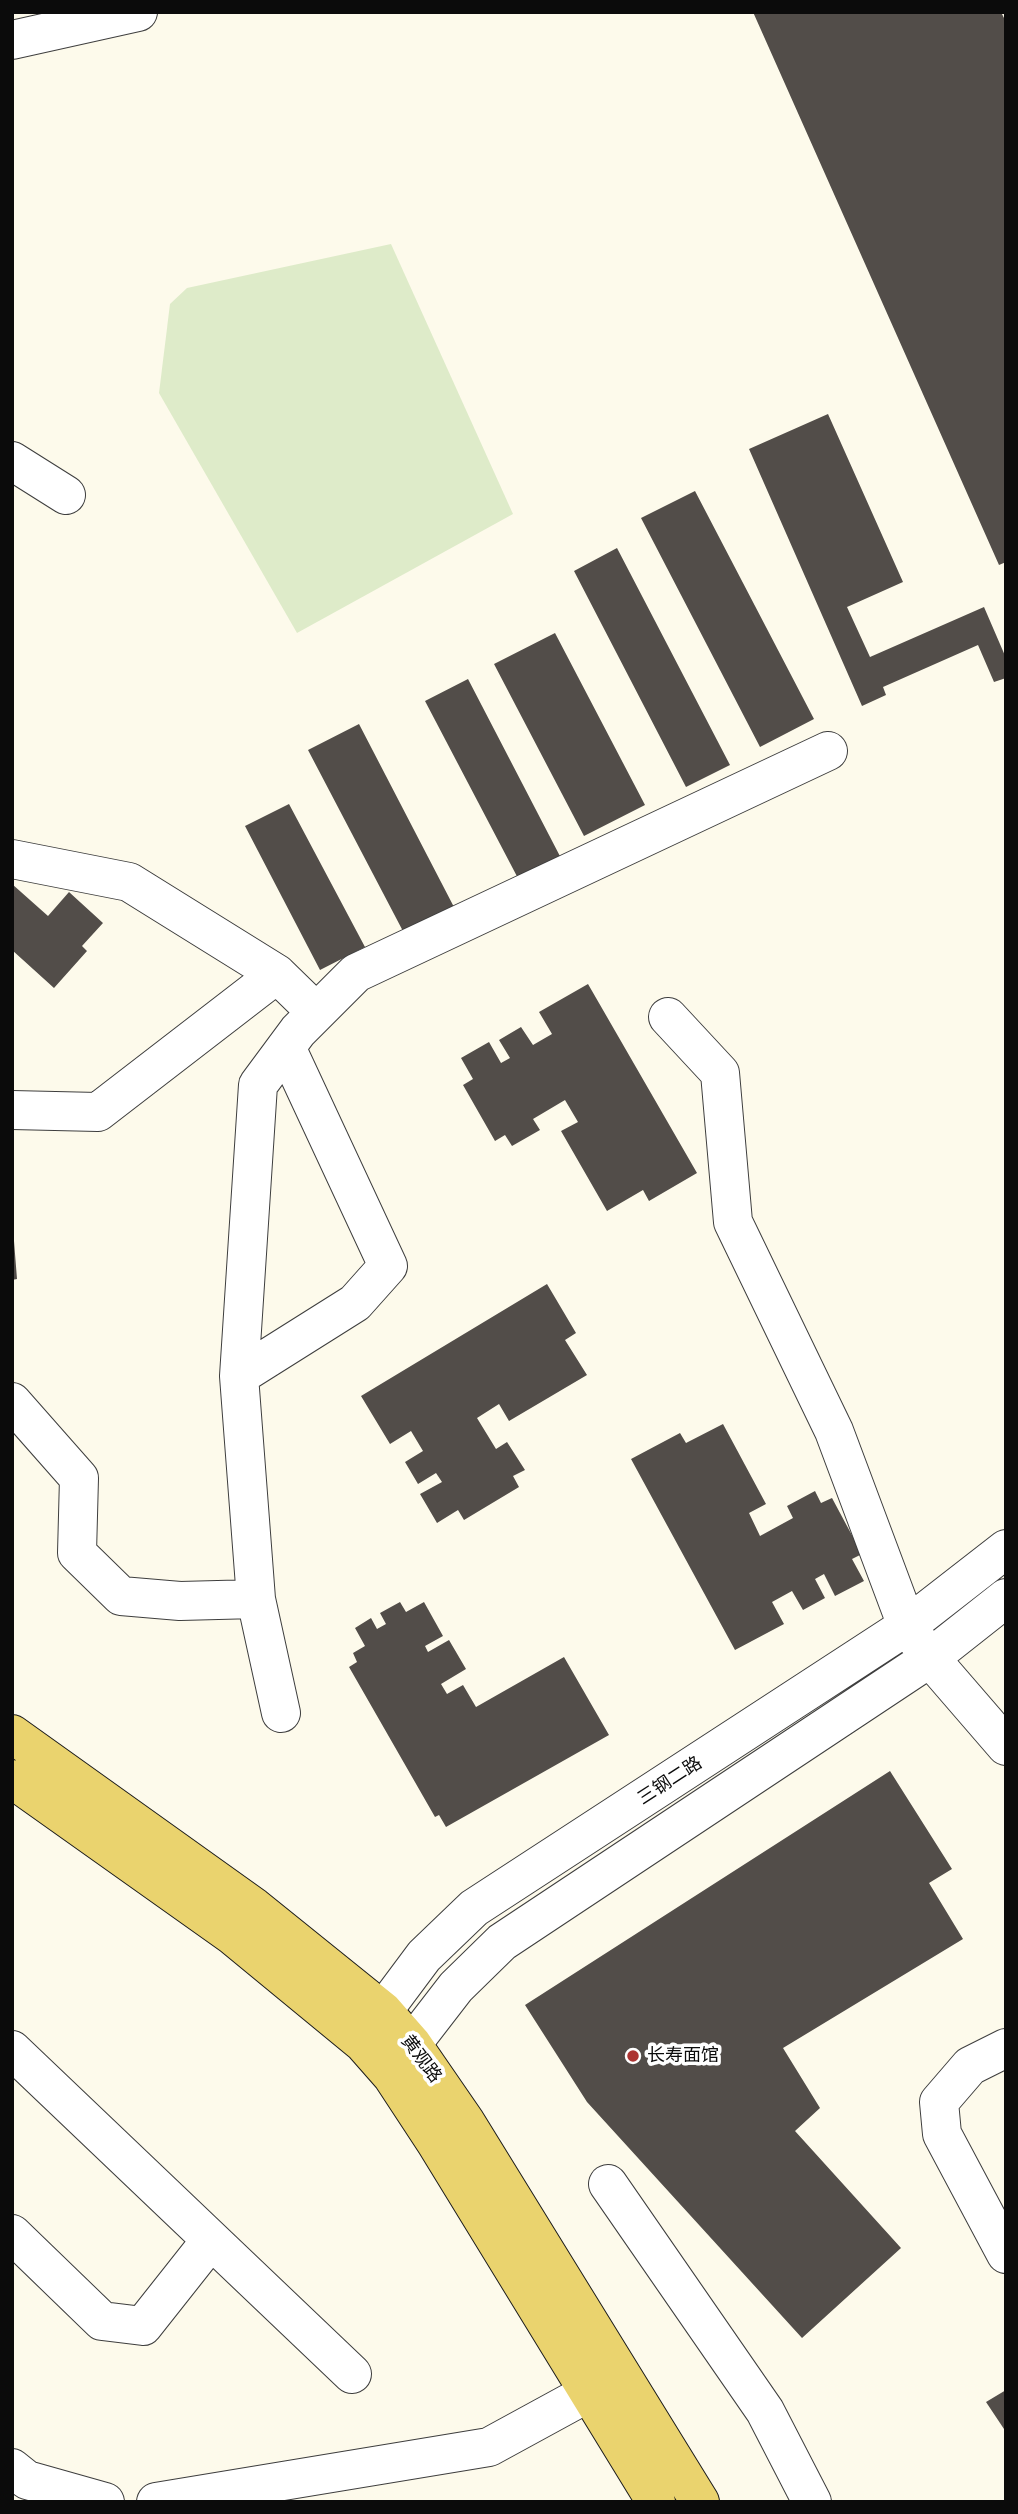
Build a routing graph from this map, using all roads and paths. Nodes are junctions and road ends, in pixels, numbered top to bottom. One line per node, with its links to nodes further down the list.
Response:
1 (138, 12): 2 (street)
2 (12, 40)
3 (12, 461): 4 (street)
4 (66, 495)
5 (828, 751): 8 (street)
6 (12, 859): 7 (street)
7 (277, 974): 8 (street); 11 (street)
8 (316, 1012): 10 (street)
9 (668, 1017): 17 (street)
10 (286, 1047): 12 (street); 12 (street)
11 (12, 1110)
12 (239, 1376): 16 (street)
13 (12, 1402): 16 (street)
14 (1006, 1549): 17 (street, 三钢二路)
15 (1006, 1598): 18 (street)
16 (256, 1599): 19 (street)
17 (907, 1626): 18 (street); 23 (street, 三钢二路)
18 (930, 1658): 21 (street); 24 (street)
19 (281, 1713)
20 (12, 1734): 23 (main road, 黄观路)
21 (1006, 1746)
22 (12, 1780): 23 (main road, 黄观路)
23 (373, 2027): 24 (main road, 黄观路); 27 (main road, 黄观路)
24 (412, 2044): 27 (street); 40 (main road, 黄观路)
25 (1006, 2048): 31 (street)
26 (12, 2050): 30 (street)
27 (391, 2076): 33 (main road, 黄观路)
28 (608, 2183): 41 (street)
29 (12, 2234): 30 (street)
30 (211, 2240): 32 (street)
31 (1006, 2254)
32 (352, 2374)
33 (588, 2393): 35 (street); 39 (main road, 黄观路)
34 (12, 2468): 36 (street)
35 (287, 2491): 38 (street)
36 (39, 2494): 37 (street)
37 (105, 2502)
38 (156, 2502)
39 (656, 2502)
40 (700, 2502)
41 (812, 2502)

